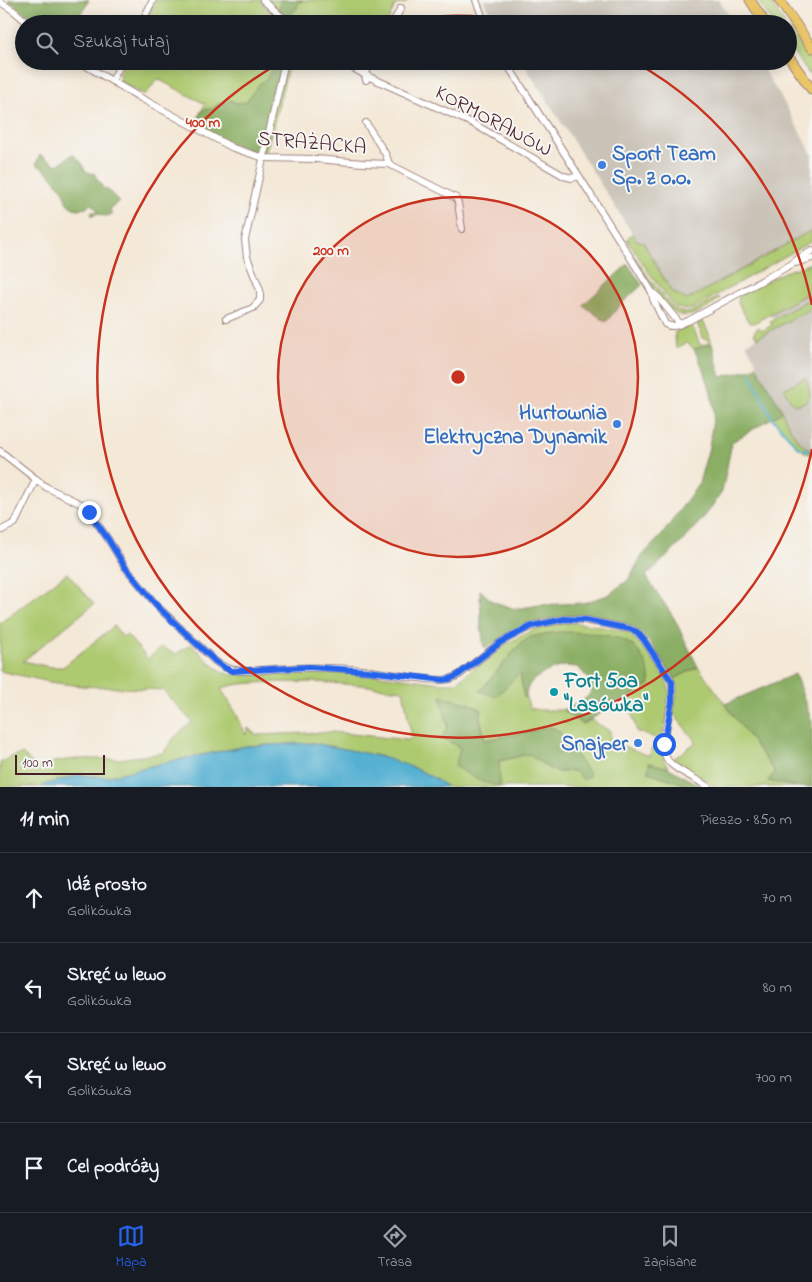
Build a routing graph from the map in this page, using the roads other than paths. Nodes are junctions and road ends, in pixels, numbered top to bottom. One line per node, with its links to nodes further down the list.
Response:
1 (153, 0): 9 (street)
2 (263, 0): 10 (street)
3 (476, 0): 12 (street)
4 (750, 0): 13 (main road)
5 (779, 0): 14 (main road)
6 (0, 2): 8 (street)
7 (401, 8): 11 (street)
8 (19, 15)
9 (146, 15)
10 (282, 15)
11 (397, 15)
12 (481, 15)
13 (760, 15)
14 (789, 15)
15 (797, 26): 16 (main road)
16 (812, 48)
17 (797, 68): 24 (main road)
18 (93, 70): 27 (street, STRAŻACKA)
19 (118, 70): 27 (street)
20 (283, 70): 30 (street)
21 (354, 70): 25 (street, KORMORANÓW)
22 (368, 70): 25 (street)
23 (510, 70): 32 (street)
24 (802, 75): 26 (main road); 28 (main road)
25 (365, 78): 32 (street, KORMORANÓW)
26 (812, 80)
27 (112, 82): 30 (street, STRAŻACKA)
28 (812, 90)
29 (366, 123): 31 (street, STRAŻACKA)
30 (264, 158): 31 (street, STRAŻACKA); 38 (street)
31 (389, 164): 33 (street)
32 (579, 176): 37 (street)
33 (462, 229)
34 (812, 251): 36 (street)
35 (812, 258): 36 (street)
36 (792, 264): 39 (street)
37 (652, 292): 39 (street); 39 (street)
38 (226, 319)
39 (677, 325)
40 (0, 451): 41 (street)
41 (36, 479): 42 (street); 43 (street)
42 (0, 531)
43 (708, 787)

